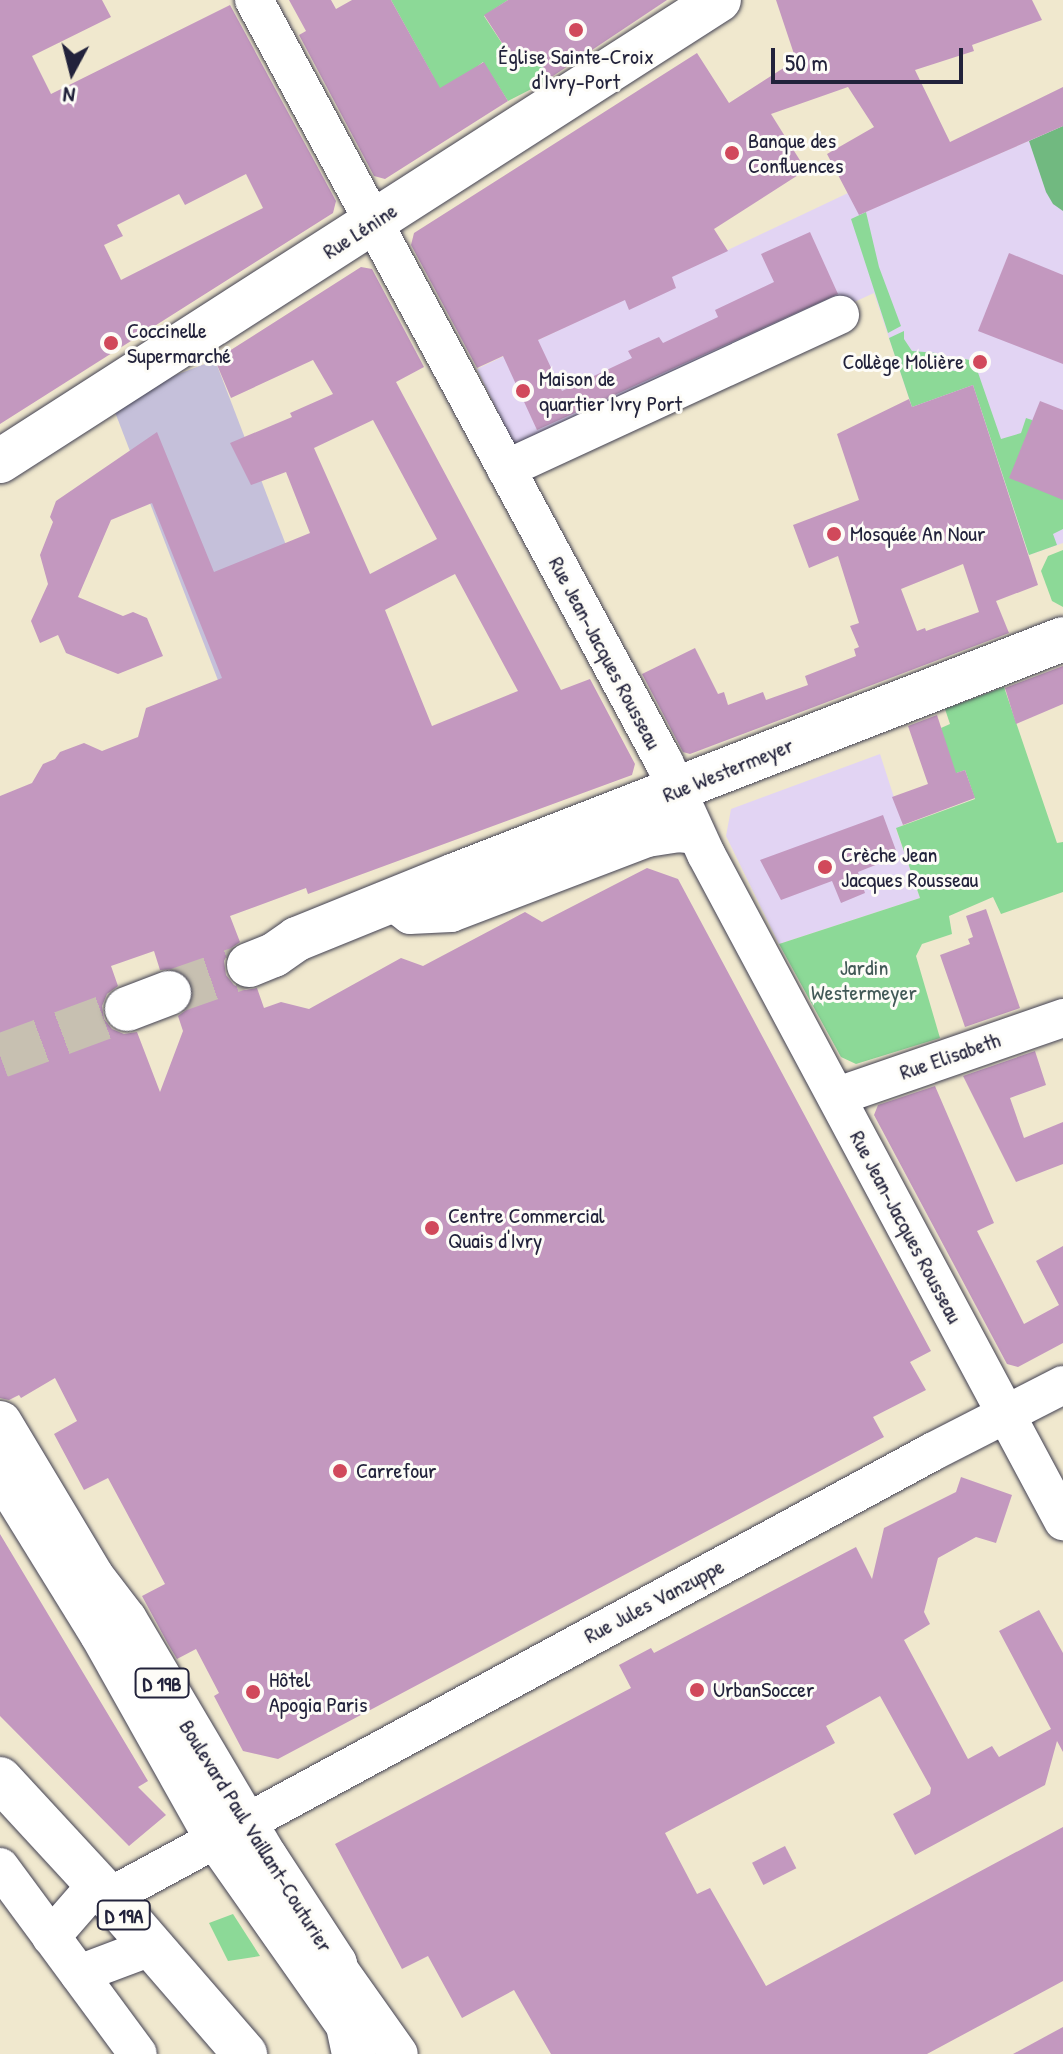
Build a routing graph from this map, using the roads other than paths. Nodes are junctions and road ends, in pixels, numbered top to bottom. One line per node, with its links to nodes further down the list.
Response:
1 (254, 0): 3 (street, Rue Jean-Jacques Rousseau)
2 (706, 4): 3 (main road, Rue Lénine)
3 (372, 222): 5 (main road, Rue Lénine); 6 (street, Rue Jean-Jacques Rousseau)
4 (840, 315): 6 (street)
5 (0, 461)
6 (506, 469): 8 (street, Rue Jean-Jacques Rousseau)
7 (1063, 639): 8 (main road, Rue Westermeyer)
8 (675, 789): 9 (street, Rue Jean-Jacques Rousseau); 10 (main road, Rue Westermeyer)
9 (696, 835): 10 (street, Rue Westermeyer); 15 (street, Rue Jean-Jacques Rousseau)
10 (393, 902): 11 (main road, Rue Westermeyer)
11 (249, 965)
12 (169, 993): 13 (main road)
13 (127, 1009)
14 (1063, 1018): 15 (street, Rue Elisabeth)
15 (838, 1096): 17 (street, Rue Jean-Jacques Rousseau)
16 (1063, 1385): 17 (street, Rue Jules Vanzuppe)
17 (1005, 1416): 20 (street, Rue Jean-Jacques Rousseau); 22 (street, Rue Jules Vanzuppe)
18 (0, 1423): 22 (main road, Boulevard Paul Vaillant-Couturier / D 19B)
19 (0, 1475): 22 (street, Boulevard Paul Vaillant-Couturier / D 19B)
20 (1063, 1521)
21 (0, 1779): 24 (main road, D 19A)
22 (230, 1829): 24 (street, Rue Jules Vanzuppe); 27 (main road, Boulevard Paul Vaillant-Couturier / D 19B); 29 (street, Boulevard Paul Vaillant-Couturier / D 19B)
23 (0, 1867): 25 (street)
24 (103, 1890): 25 (street, Rue Jules Vanzuppe); 26 (main road, D 19A)
25 (51, 1937): 28 (street)
26 (151, 1947): 28 (street); 31 (main road, D 19A)
27 (335, 1964): 29 (main road, Boulevard Paul Vaillant-Couturier / D 19B); 32 (street, Boulevard Paul Vaillant-Couturier / D 19B)
28 (79, 1974): 30 (street)
29 (356, 2046)
30 (138, 2054)
31 (245, 2054)
32 (399, 2054)

